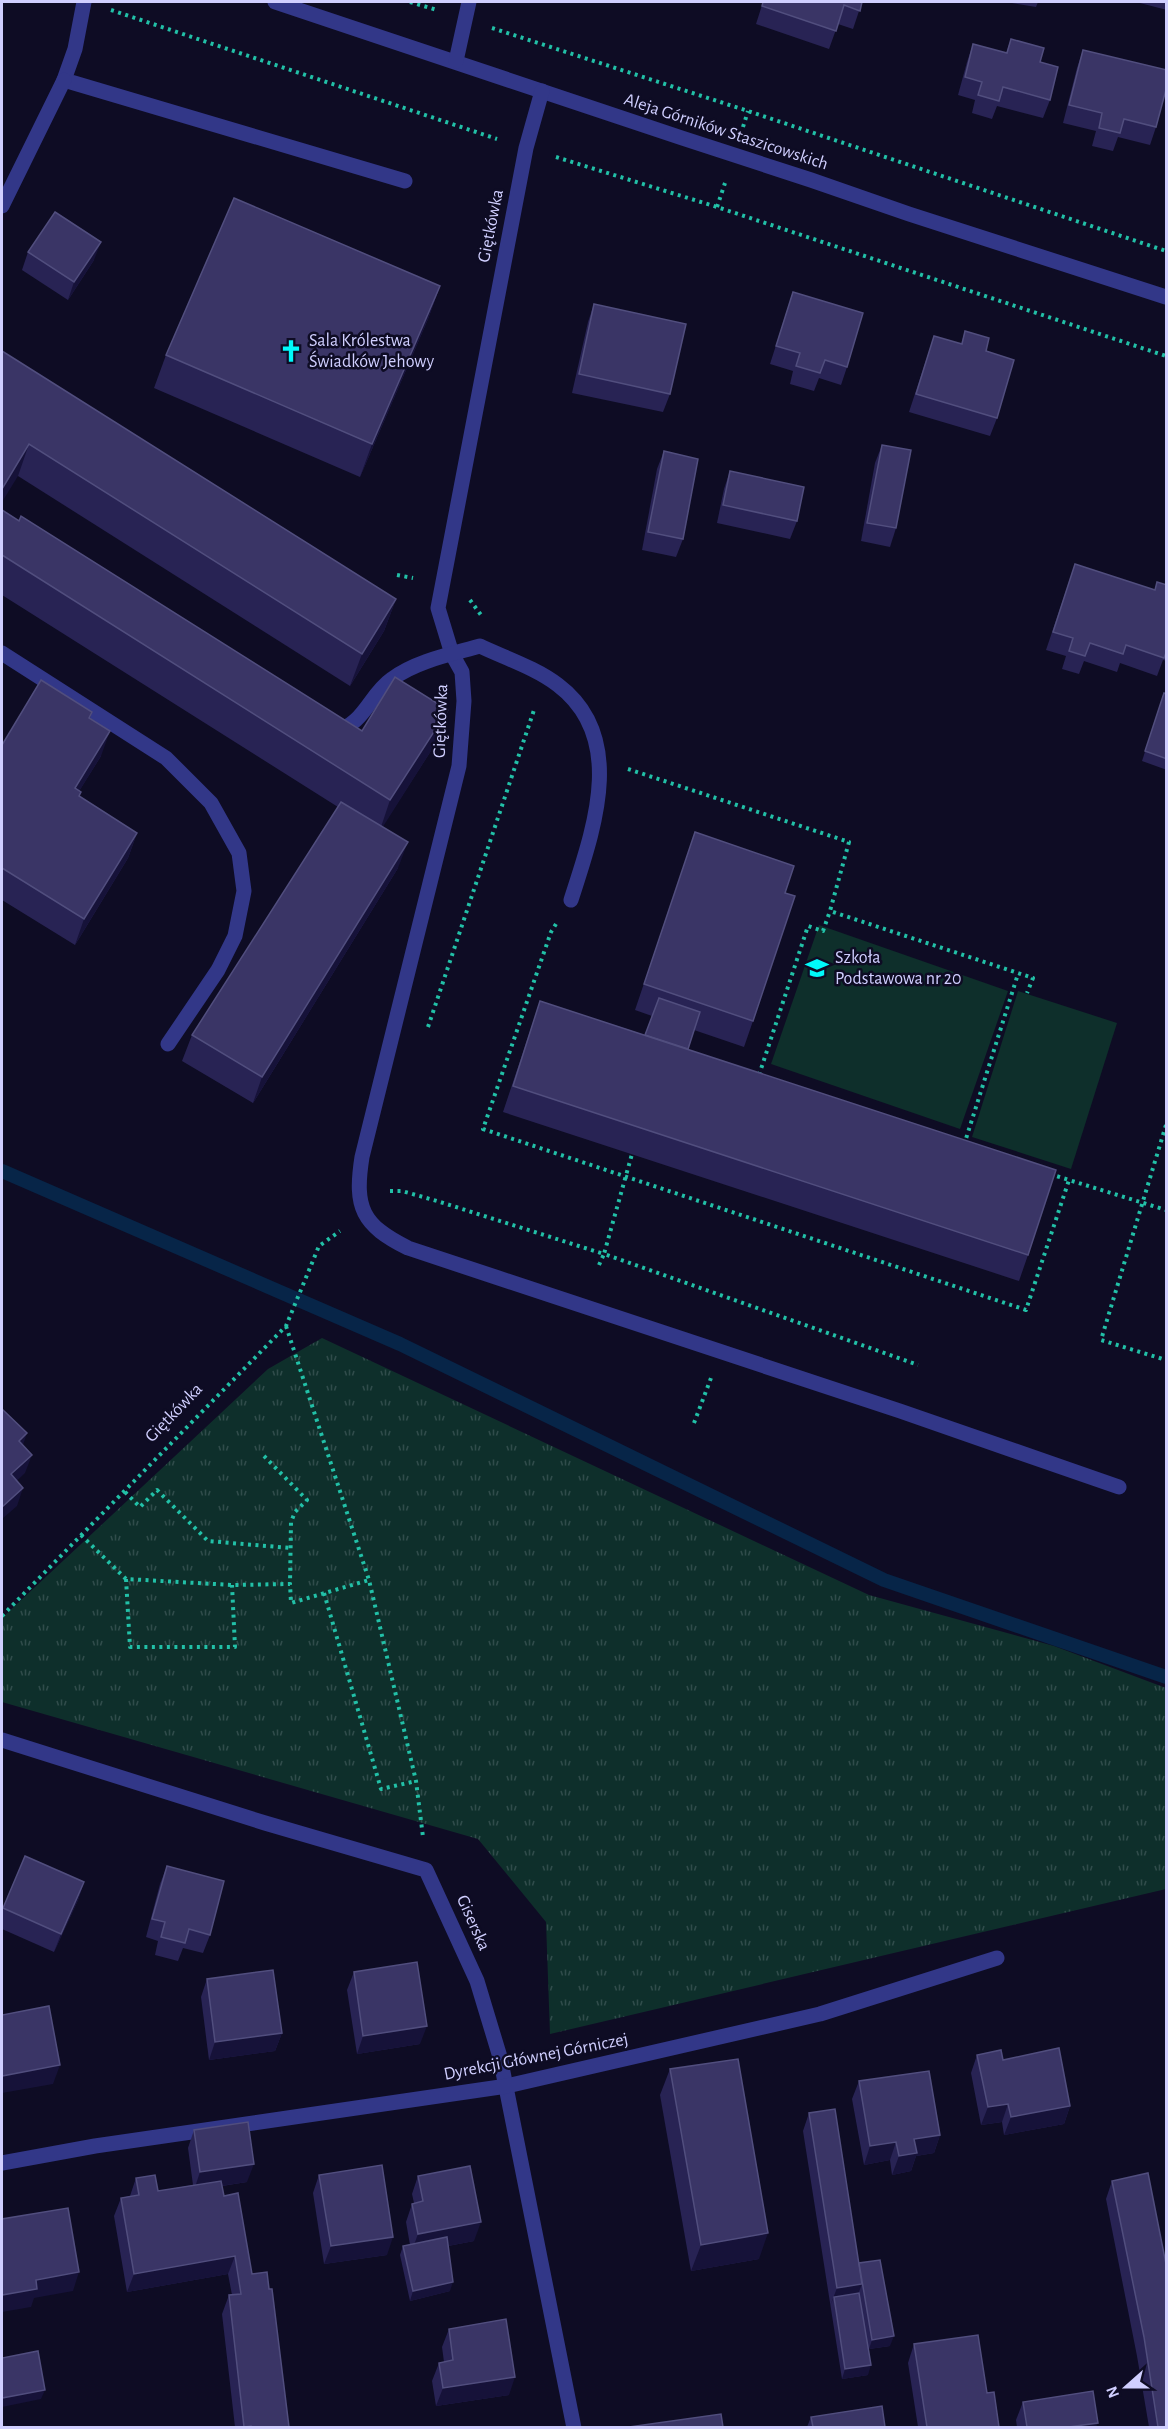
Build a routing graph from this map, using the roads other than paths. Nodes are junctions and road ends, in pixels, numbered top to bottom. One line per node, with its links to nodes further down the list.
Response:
1 (84, 2): 5 (street)
2 (275, 2): 4 (street, Aleja Górników Staszicowskich)
3 (469, 2): 4 (street)
4 (456, 61): 6 (street, Aleja Górników Staszicowskich)
5 (64, 80): 7 (street); 8 (street)
6 (542, 91): 9 (street, Aleja Górników Staszicowskich); 11 (street, Giętkówka)
7 (405, 181)
8 (2, 206)
9 (1167, 297)
10 (2, 653): 14 (street)
11 (452, 654): 12 (street); 13 (street); 15 (street, Giętkówka)
12 (315, 729)
13 (571, 900)
14 (168, 1044)
15 (1119, 1487)
16 (2, 1740): 18 (street, Giserska)
17 (997, 1958): 18 (street, Dyrekcji Głównej Górniczej)
18 (507, 2086): 19 (street, Dyrekcji Głównej Górniczej); 20 (street, Giserska)
19 (2, 2163)
20 (574, 2427)

